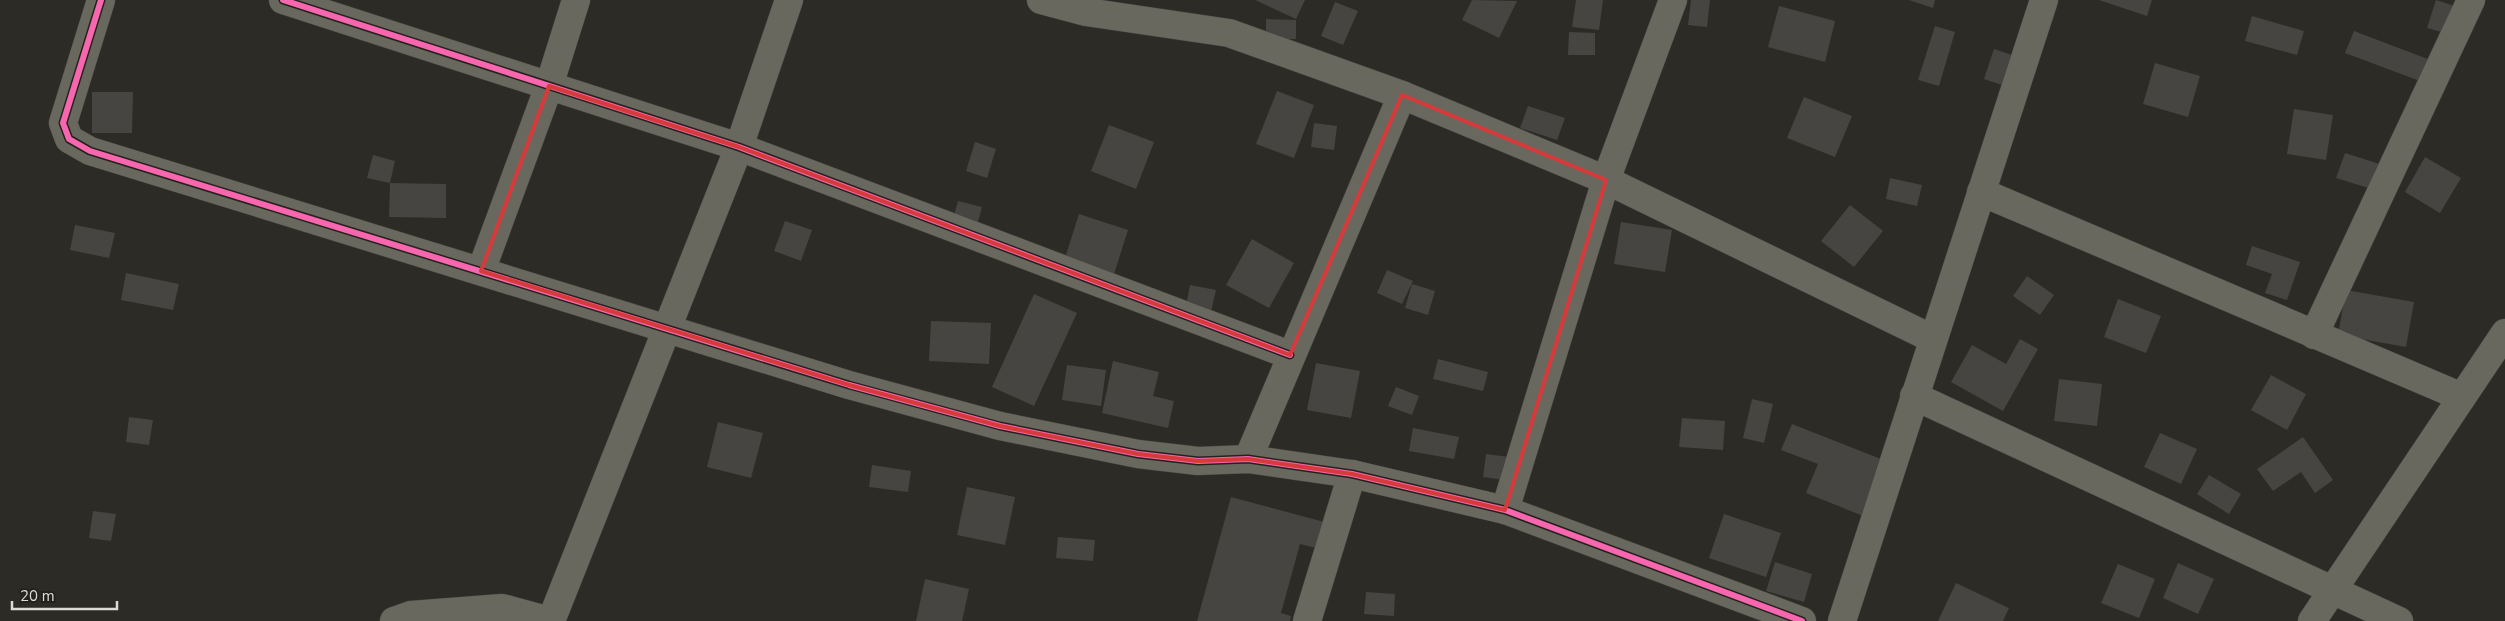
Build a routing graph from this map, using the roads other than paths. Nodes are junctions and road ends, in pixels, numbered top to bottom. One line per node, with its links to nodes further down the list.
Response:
1 (101, 0): 15 (street)
2 (282, 0): 10 (street)
3 (576, 0): 10 (street)
4 (789, 0): 12 (street)
5 (1041, 0): 9 (street)
6 (1673, 0): 13 (street)
7 (2044, 0): 14 (street)
8 (2471, 0): 17 (street)
9 (1143, 10): 11 (street)
10 (549, 86): 12 (street); 15 (street)
11 (1402, 95): 13 (street); 20 (street)
12 (739, 147): 16 (street); 20 (street)
13 (1606, 180): 18 (street); 25 (street)
14 (1981, 192): 17 (street); 18 (street)
15 (481, 271): 16 (street)
16 (668, 328): 23 (street); 28 (street)
17 (2314, 335): 22 (street)
18 (1933, 339): 21 (street)
19 (2502, 342): 22 (street)
20 (1290, 355): 23 (street)
21 (1914, 396): 26 (street); 31 (street)
22 (2462, 398): 26 (street)
23 (1248, 459): 24 (street)
24 (1352, 474): 25 (street); 29 (street)
25 (1505, 510): 30 (street)
26 (2333, 590): 32 (street); 33 (street)
27 (394, 621): 28 (street)
28 (550, 621)
29 (1307, 621)
30 (1802, 621)
31 (1842, 621)
32 (2312, 621)
33 (2399, 621)

